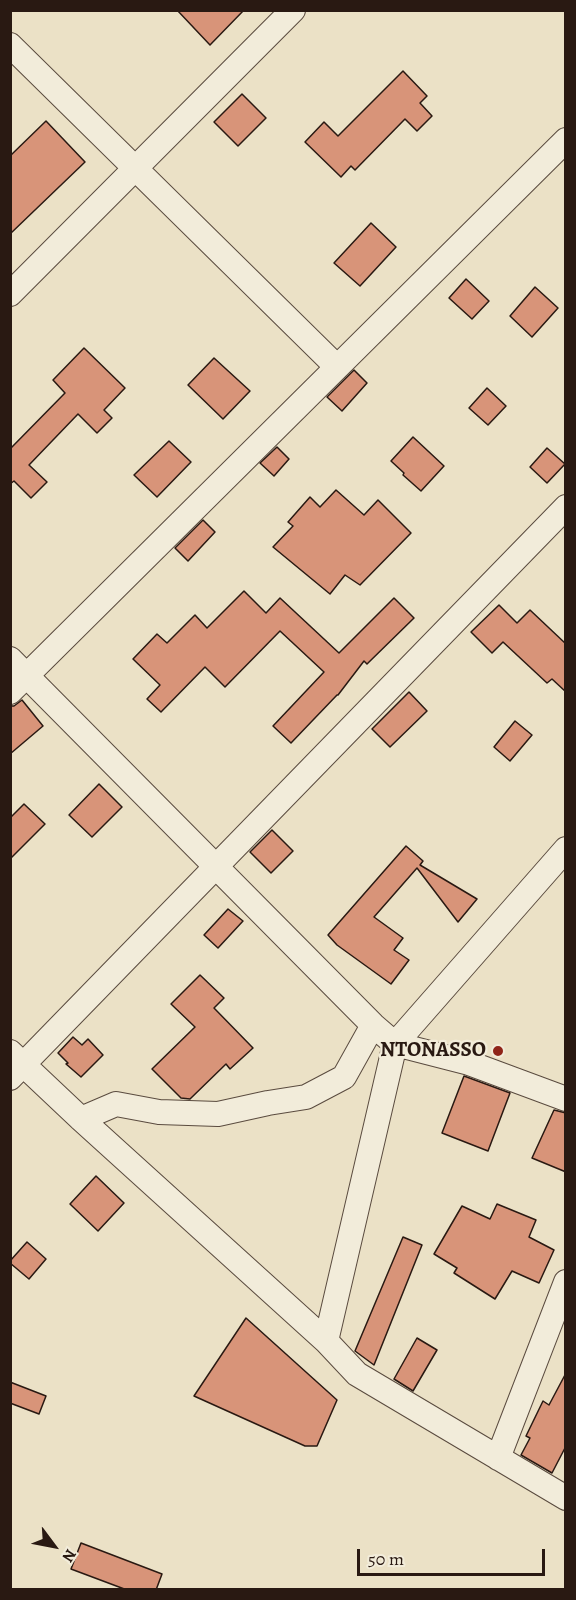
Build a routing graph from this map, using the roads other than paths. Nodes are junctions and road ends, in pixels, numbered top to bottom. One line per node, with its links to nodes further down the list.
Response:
1 (293, 10): 4 (street)
2 (10, 45): 4 (street)
3 (566, 140): 6 (street)
4 (135, 168): 5 (street); 6 (street)
5 (10, 294)
6 (337, 367): 8 (street)
7 (566, 507): 10 (street)
8 (16, 676): 10 (street)
9 (566, 849): 12 (street)
10 (217, 867): 11 (street); 13 (street)
11 (373, 1024): 12 (street); 15 (street)
12 (395, 1044): 14 (street); 17 (street)
13 (15, 1065): 15 (street)
14 (566, 1099)
15 (81, 1119): 17 (street)
16 (566, 1282): 18 (street)
17 (326, 1341): 18 (street)
18 (498, 1458): 19 (street)
19 (566, 1498)

